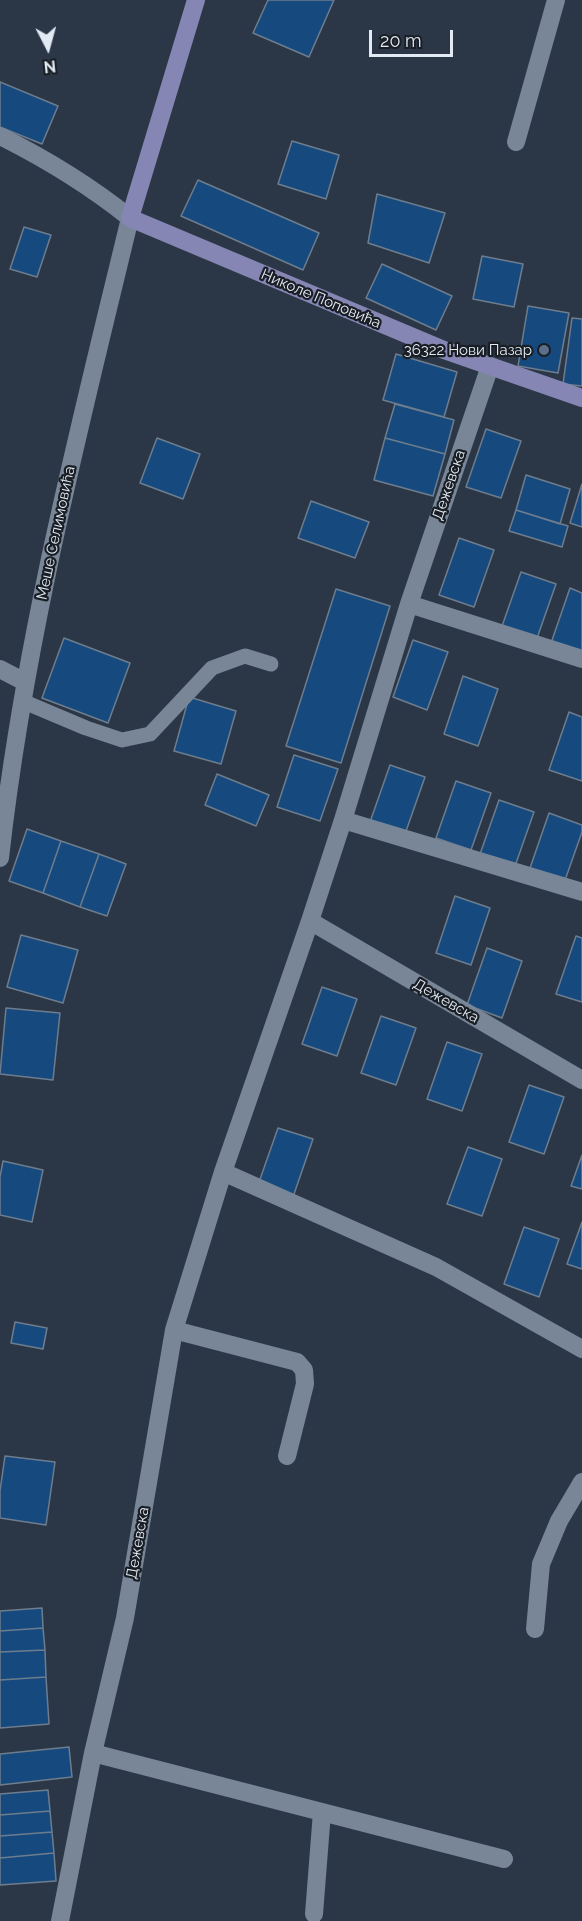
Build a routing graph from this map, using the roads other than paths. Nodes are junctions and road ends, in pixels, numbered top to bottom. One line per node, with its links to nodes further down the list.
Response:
1 (196, 0): 5 (main road, Меше Селимовића)
2 (556, 0): 4 (street)
3 (0, 136): 5 (street)
4 (516, 142)
5 (130, 218): 6 (main road, Николе Поповића); 12 (street, Меше Селимовића)
6 (490, 366): 7 (main road, Николе Поповића); 8 (street, Дежевска)
7 (582, 398)
8 (409, 604): 9 (street); 14 (street, Дежевска)
9 (582, 659)
10 (271, 664): 13 (lane)
11 (0, 669): 12 (street)
12 (25, 682): 13 (street, Меше Селимовића)
13 (22, 701): 15 (street, Меше Селимовића)
14 (343, 820): 17 (street); 18 (street, Дежевска)
15 (0, 851): 16 (street, Меше Селимовића)
16 (0, 858)
17 (582, 892)
18 (310, 921): 19 (street, Дежевска); 20 (street, Дежевска)
19 (582, 1080)
20 (223, 1172): 21 (street, Дежевска); 22 (street)
21 (174, 1330): 23 (street); 26 (street, Дежевска)
22 (582, 1349)
23 (287, 1456)
24 (582, 1482): 25 (street)
25 (534, 1629)
26 (93, 1753): 27 (street); 30 (street, Дежевска)
27 (321, 1812): 28 (street); 29 (street)
28 (504, 1859)
29 (314, 1914)
30 (60, 1921)

